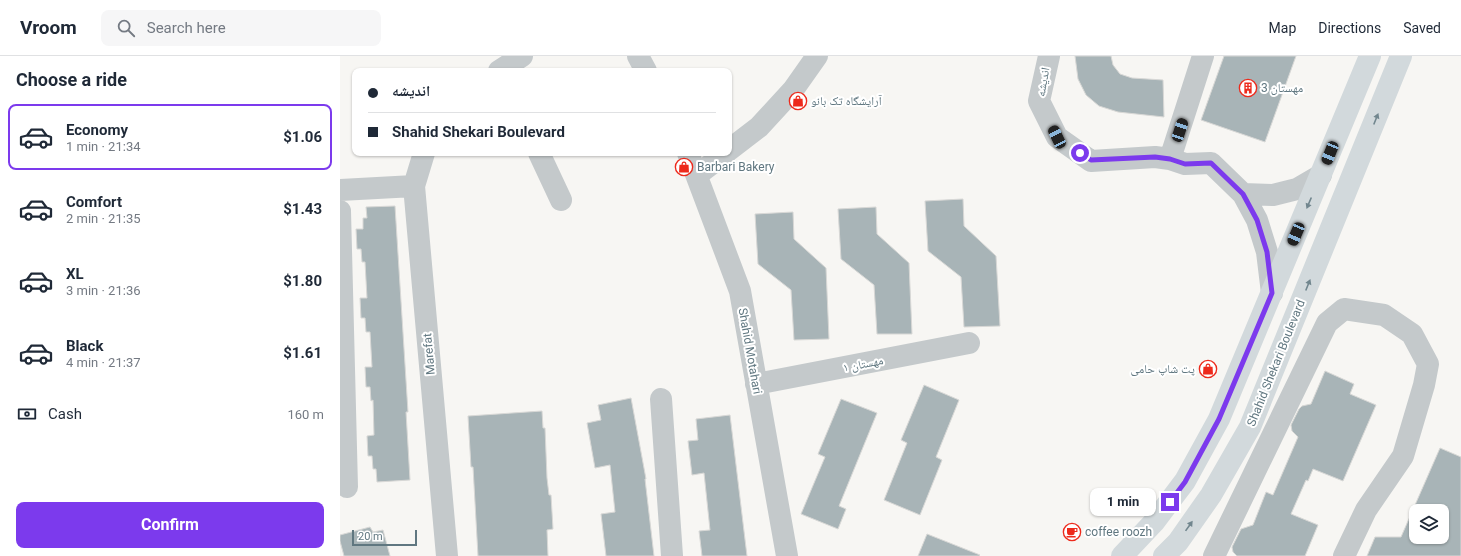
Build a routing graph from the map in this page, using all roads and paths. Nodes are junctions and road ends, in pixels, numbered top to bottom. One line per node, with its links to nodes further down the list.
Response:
1 (522, 56): 8 (street)
2 (638, 56): 9 (street)
3 (817, 56): 10 (street)
4 (1049, 56): 15 (street, اندیشه)
5 (1203, 56): 15 (street)
6 (1370, 56): 17 (main road)
7 (1401, 56): 32 (main road, Shahid Shekari Boulevard, one-way to 7)
8 (504, 68)
9 (644, 68)
10 (732, 148)
11 (423, 156): 18 (street, Marefat)
12 (539, 156): 21 (street)
13 (689, 156): 16 (street, Shahid Motahari)
14 (722, 156): 16 (street)
15 (1170, 159): 20 (street, اندیشه)
16 (697, 175): 25 (street, Shahid Motahari)
17 (1321, 175): 20 (street); 23 (main road, one-way to 23)
18 (414, 186): 19 (street); 28 (street, Marefat)
19 (340, 190)
20 (1243, 194): 23 (street, اندیشه)
21 (561, 200)
22 (340, 211): 27 (street)
23 (1272, 293): 31 (main road)
24 (969, 343): 25 (street, مهستان ۱)
25 (756, 384): 30 (street, Shahid Motahari)
26 (661, 399): 29 (street)
27 (347, 487)
28 (448, 556)
29 (672, 556)
30 (787, 556)
31 (1122, 556)
32 (1164, 556)
33 (1214, 556): 34 (street)
34 (1344, 556)

